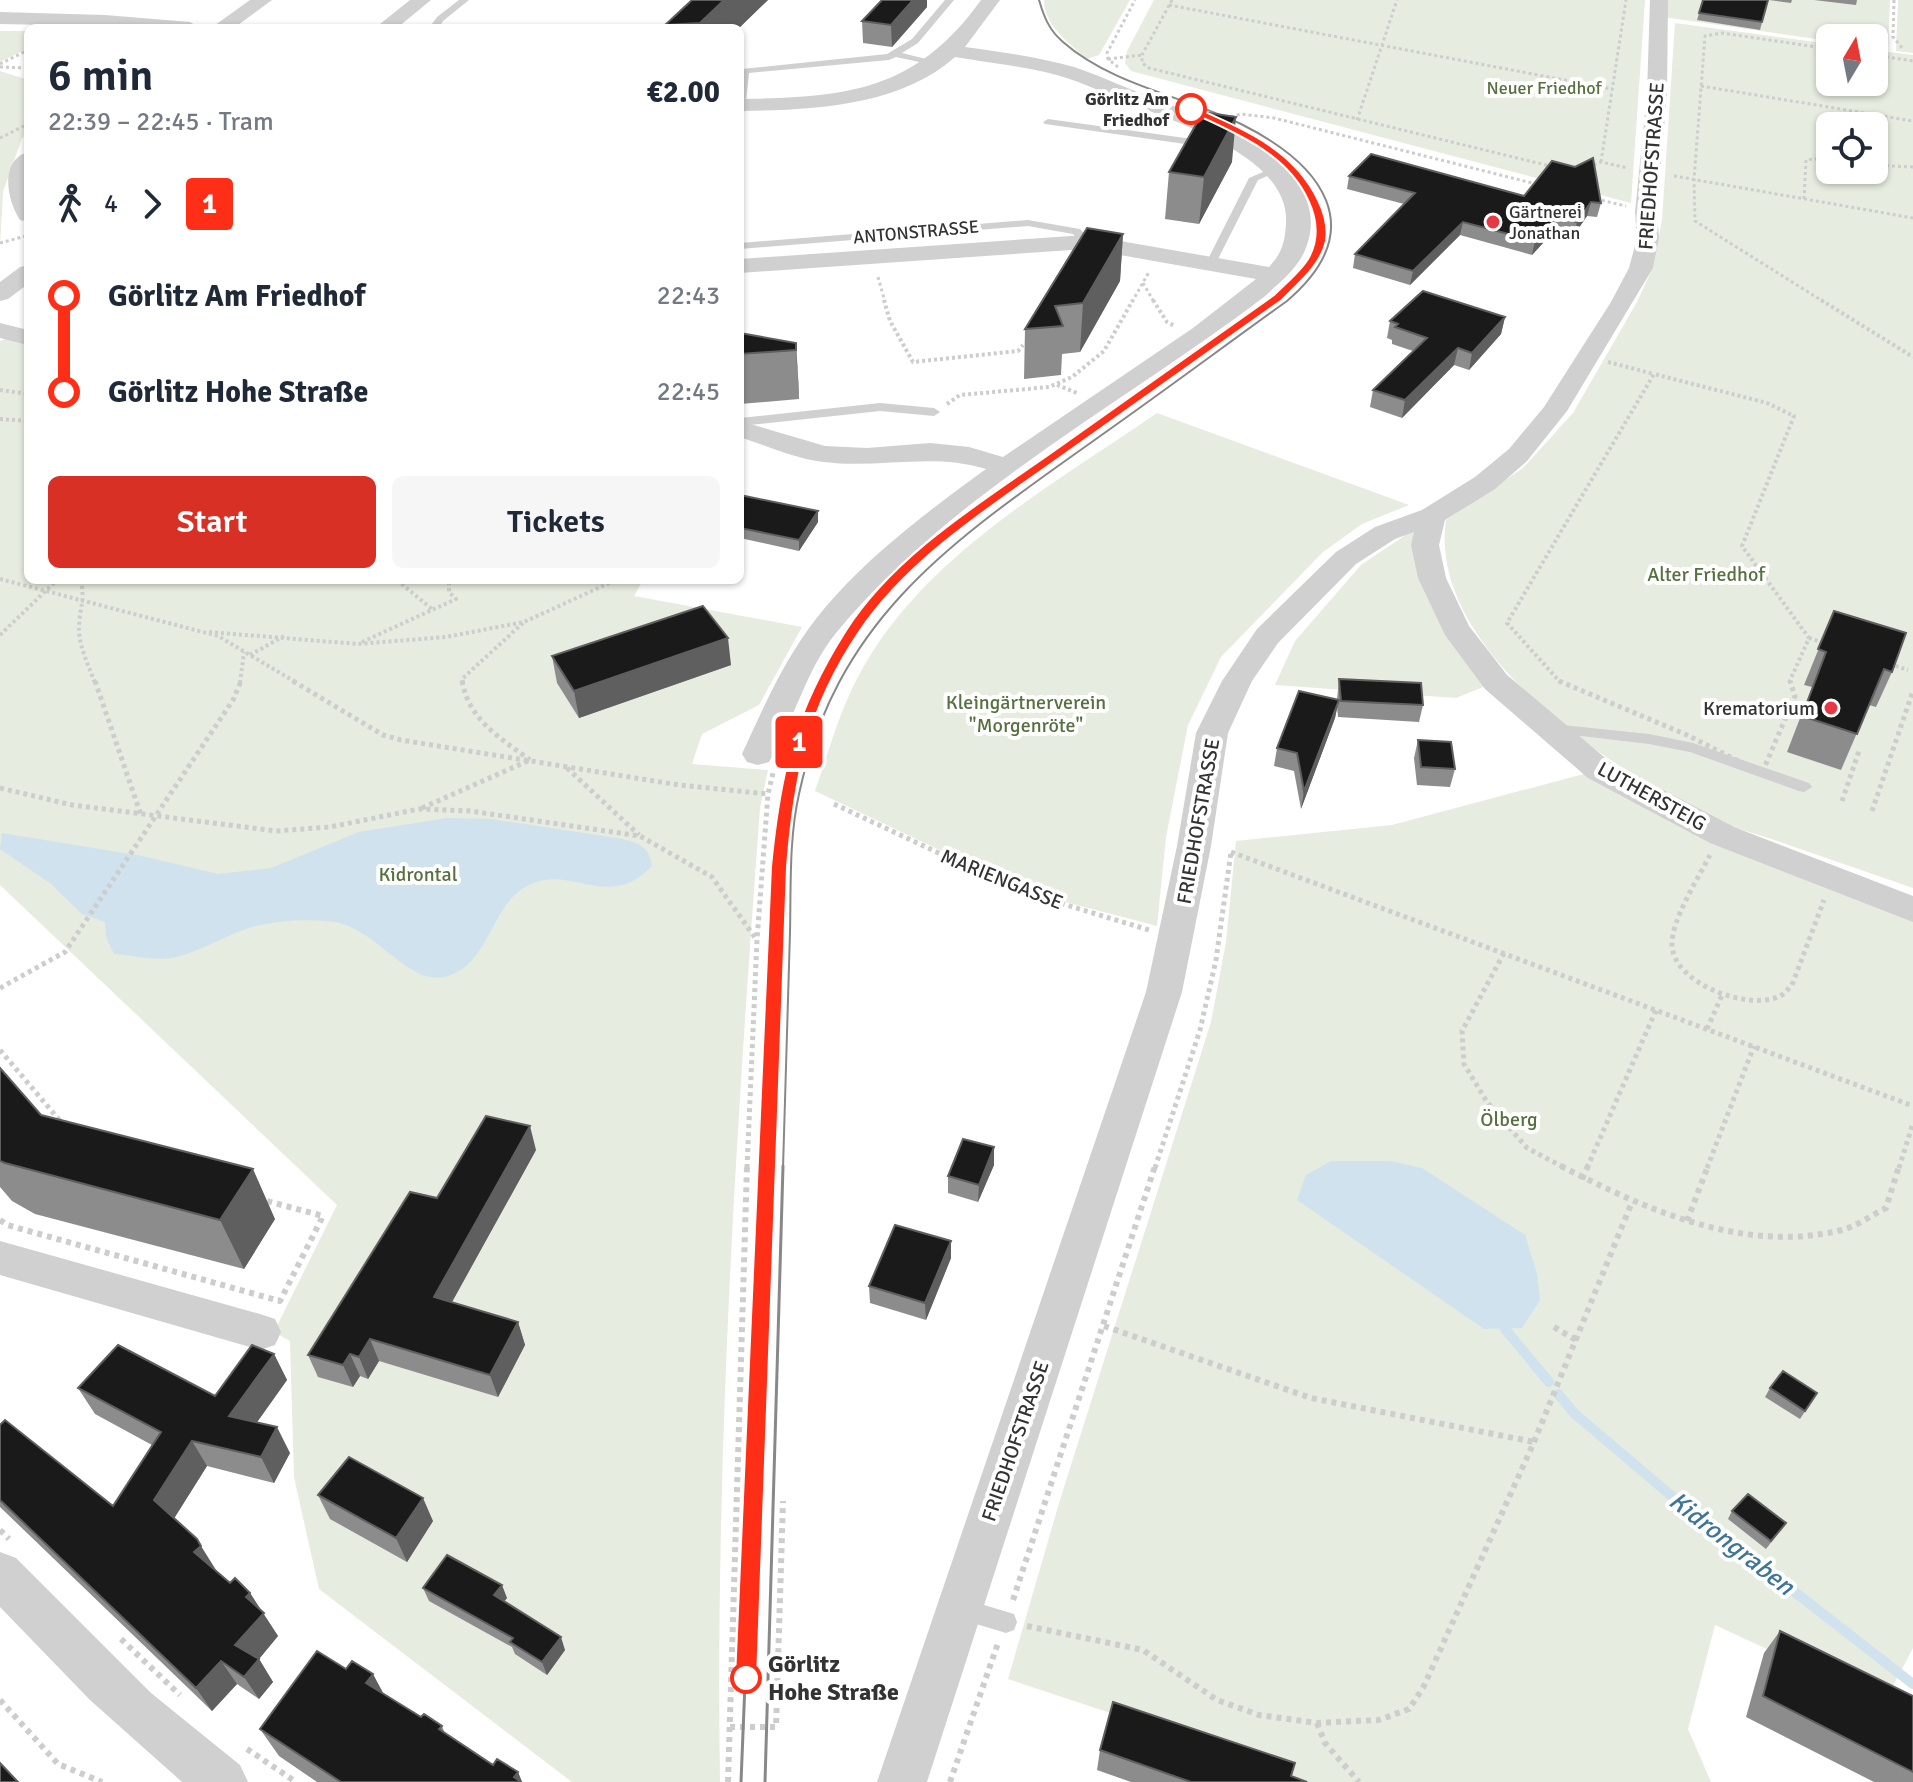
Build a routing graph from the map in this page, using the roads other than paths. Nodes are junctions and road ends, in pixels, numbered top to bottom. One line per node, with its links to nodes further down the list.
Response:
1 (263, 0): 9 (street)
2 (422, 0): 10 (street)
3 (465, 0): 11 (lane)
4 (950, 0): 12 (lane)
5 (991, 0): 13 (street)
6 (1659, 0): 35 (street, FRIEDHOFSTRASSE)
7 (0, 18): 8 (street)
8 (142, 24)
9 (227, 24)
10 (390, 24)
11 (437, 24)
12 (896, 54): 13 (lane); 14 (lane)
13 (943, 58): 15 (street); 17 (street)
14 (744, 71)
15 (744, 107)
16 (1048, 122): 17 (lane)
17 (1226, 125): 19 (street)
18 (24, 162): 20 (street)
19 (1274, 171): 23 (lane); 27 (street)
20 (24, 206)
21 (1086, 242): 22 (lane, ANTONSTRASSE); 23 (street, ANTONSTRASSE); 24 (street, ANTONSTRASSE); 25 (lane)
22 (744, 246)
23 (1211, 263): 27 (street, ANTONSTRASSE)
24 (744, 266)
25 (1070, 268)
26 (24, 275): 28 (street)
27 (1274, 275): 34 (street)
28 (0, 294)
29 (0, 330): 30 (street)
30 (24, 337)
31 (934, 412): 32 (lane)
32 (744, 422)
33 (744, 430): 34 (street)
34 (1006, 467): 37 (street)
35 (1432, 516): 36 (street, LUTHERSTEIG); 43 (street, FRIEDHOFSTRASSE)
36 (1551, 728): 38 (lane); 39 (street, LUTHERSTEIG)
37 (758, 754)
38 (1804, 787)
39 (1913, 910)
40 (0, 1258): 41 (street)
41 (260, 1332)
42 (0, 1574): 45 (street)
43 (959, 1608): 44 (lane); 46 (street, FRIEDHOFSTRASSE)
44 (1006, 1622)
45 (230, 1762)
46 (902, 1782)

